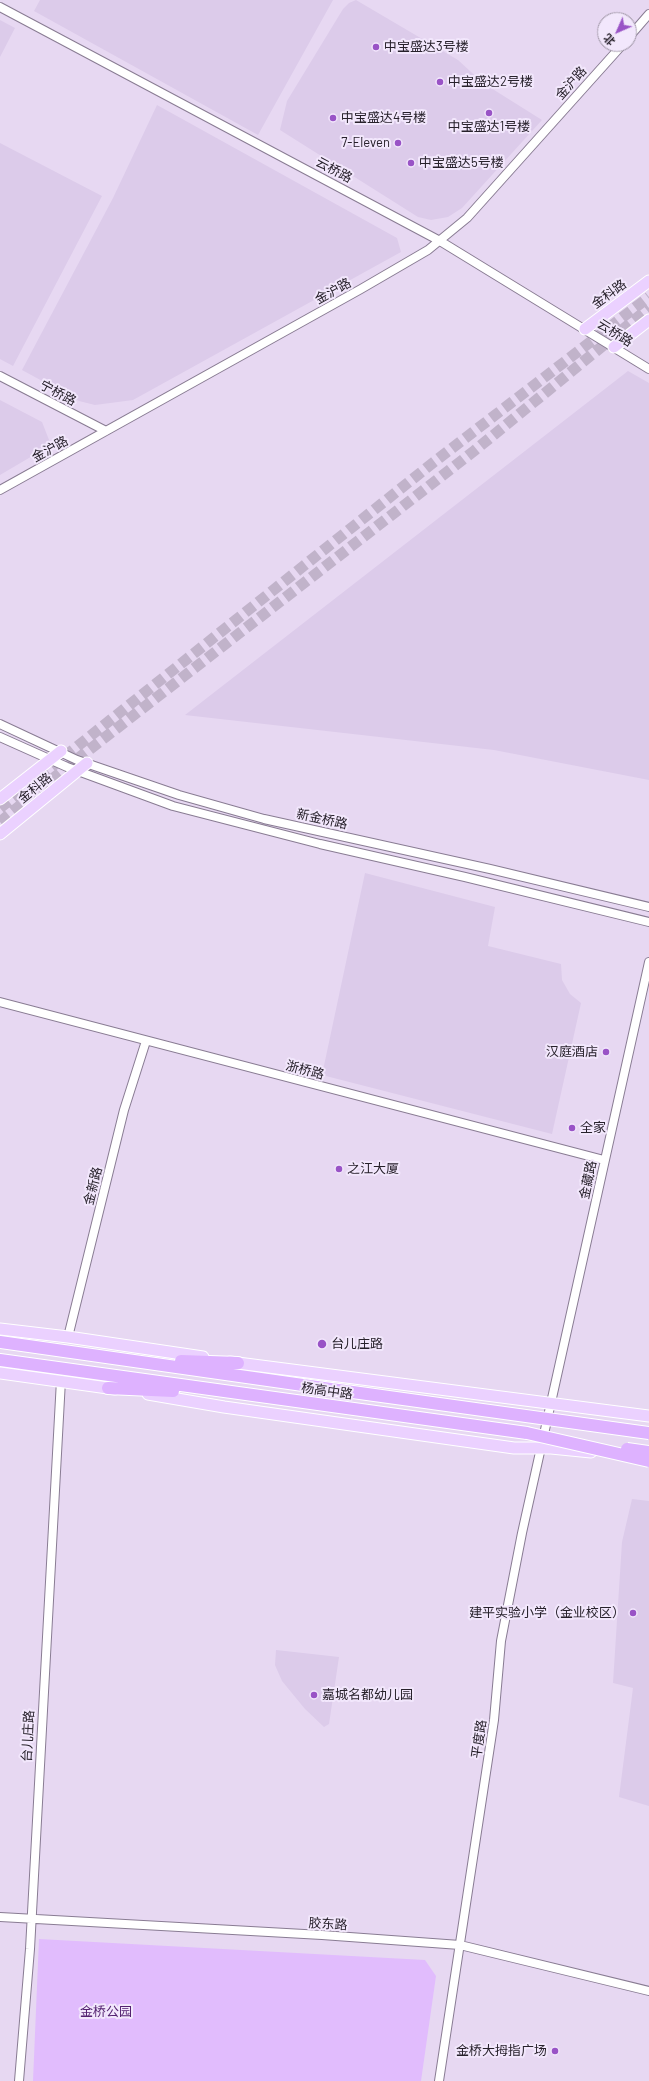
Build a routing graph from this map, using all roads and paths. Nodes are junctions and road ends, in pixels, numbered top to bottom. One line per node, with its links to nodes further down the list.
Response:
1 (0, 7): 5 (street, 云桥路)
2 (649, 14): 3 (street)
3 (637, 28)
4 (615, 52): 5 (street, 金沪路)
5 (440, 241): 8 (street, 云桥路); 12 (street, 金沪路)
6 (649, 281): 8 (main road, 金科路)
7 (649, 320): 9 (main road)
8 (585, 328): 9 (street, 云桥路)
9 (614, 347): 10 (street, 云桥路)
10 (649, 368)
11 (0, 376): 12 (street, 宁桥路)
12 (106, 431): 13 (street, 金沪路)
13 (0, 490)
14 (0, 724): 16 (street, 新金桥路)
15 (0, 737): 17 (street, 新金桥路)
16 (61, 751): 17 (main road, 金科路); 18 (street, 新金桥路)
17 (48, 759): 19 (street, 新金桥路); 20 (main road, 金科路)
18 (87, 764): 19 (main road, 金科路); 22 (street, 新金桥路)
19 (78, 771): 21 (main road, 金科路); 23 (street, 新金桥路)
20 (0, 799)
21 (0, 834)
22 (649, 907)
23 (649, 922)
24 (649, 962): 27 (street, 金藏路)
25 (0, 1002): 26 (street, 浙桥路)
26 (146, 1042): 27 (street, 浙桥路); 30 (street, 金新路)
27 (604, 1160): 40 (street, 金藏路)
28 (0, 1330): 30 (main road, 杨高中路)
29 (0, 1337): 32 (highway)
30 (68, 1337): 35 (main road, 杨高中路)
31 (0, 1342): 32 (highway, 杨高中路)
32 (32, 1347): 34 (highway, 杨高中路)
33 (0, 1360): 39 (highway, 杨高中路)
34 (123, 1360): 35 (highway); 42 (highway, 杨高中路, bridge)
35 (238, 1363): 40 (main road, 杨高中路)
36 (0, 1373): 37 (main road)
37 (61, 1380): 38 (main road); 48 (street, 台儿庄路)
38 (108, 1388): 39 (highway); 44 (main road)
39 (253, 1395): 43 (highway, 杨高中路)
40 (552, 1403): 41 (main road, 杨高中路); 44 (street, 平度路)
41 (649, 1416)
42 (649, 1432)
43 (527, 1433): 45 (highway, 杨高中路, bridge); 46 (highway, bridge)
44 (541, 1449): 46 (main road); 49 (street, 平度路)
45 (649, 1452)
46 (649, 1460)
47 (0, 1917): 48 (street, 胶东路)
48 (30, 1919): 49 (street, 胶东路); 51 (street, 台儿庄路)
49 (460, 1945): 50 (street, 胶东路); 52 (street, 平度路)
50 (649, 1991)
51 (19, 2081)
52 (439, 2081)

